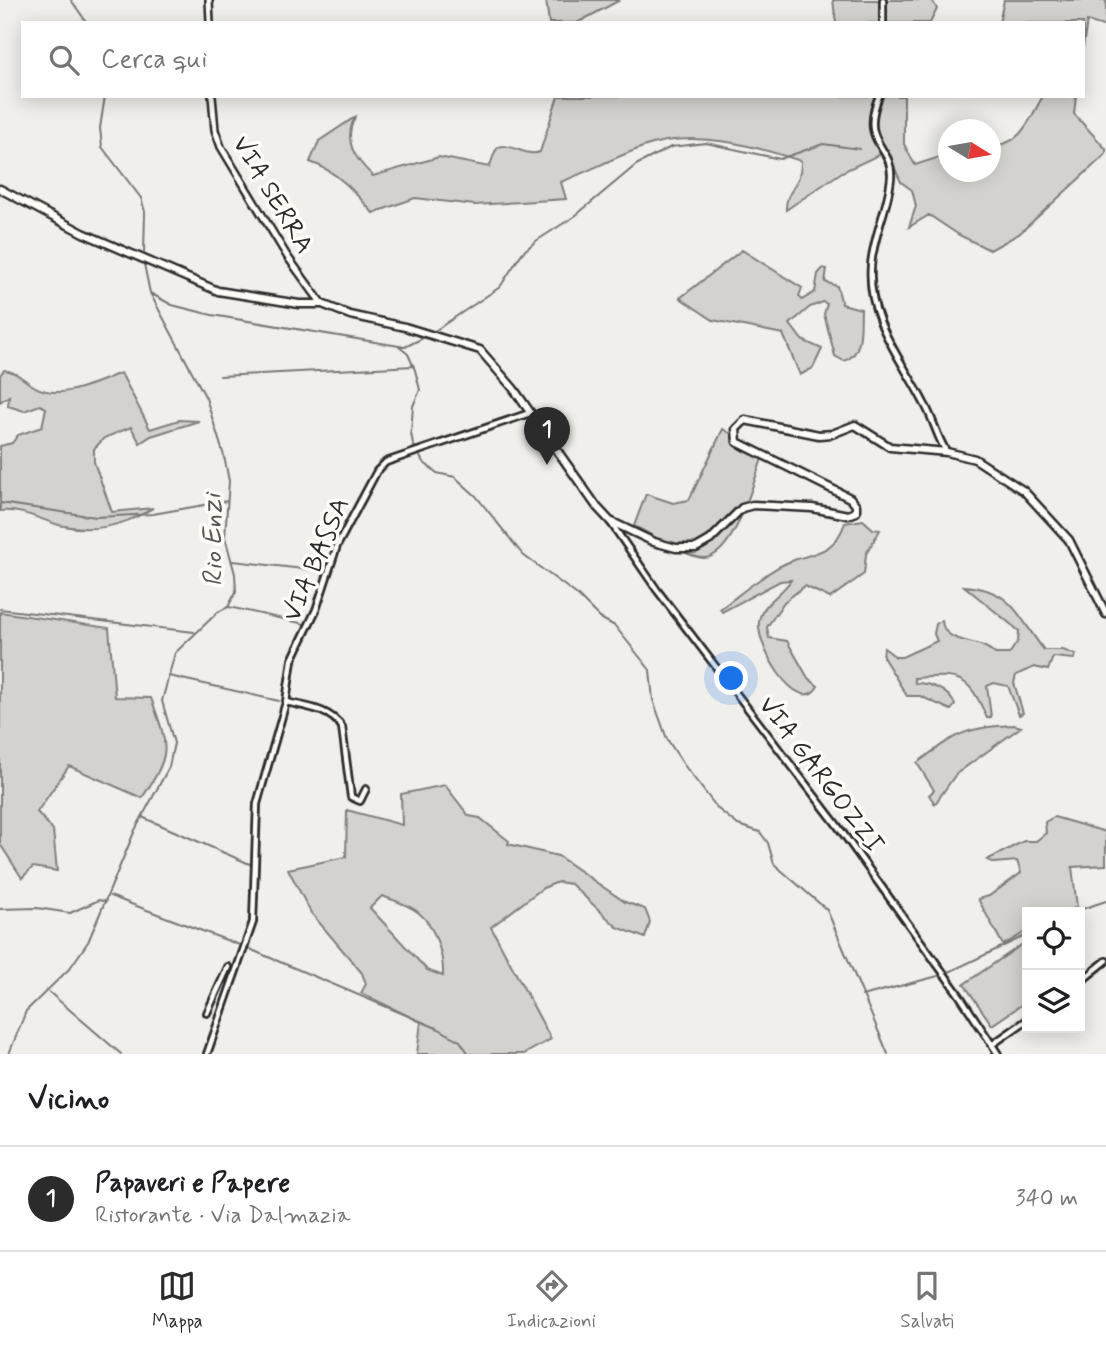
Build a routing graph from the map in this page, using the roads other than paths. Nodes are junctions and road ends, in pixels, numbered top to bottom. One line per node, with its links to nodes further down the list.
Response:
1 (209, 0): 3 (street)
2 (883, 0): 4 (street)
3 (210, 21)
4 (883, 21)
5 (212, 98): 8 (street, VIA SERRA)
6 (878, 98): 10 (street)
7 (0, 189): 8 (main road)
8 (322, 304): 9 (main road)
9 (530, 413): 11 (main road); 13 (street, VIA BASSA)
10 (947, 452): 11 (main road); 12 (main road)
11 (610, 521): 22 (street, VIA GARGOZZI)
12 (1106, 614)
13 (286, 702): 14 (street); 19 (street, VIA BASSA)
14 (366, 789)
15 (1106, 961): 17 (street)
16 (228, 967): 18 (street)
17 (1085, 978)
18 (218, 990): 19 (street); 20 (street)
19 (227, 994): 23 (street, VIA BASSA)
20 (207, 1013)
21 (1022, 1024): 22 (street)
22 (993, 1044): 24 (street, VIA GARGOZZI)
23 (207, 1054)
24 (998, 1054)

